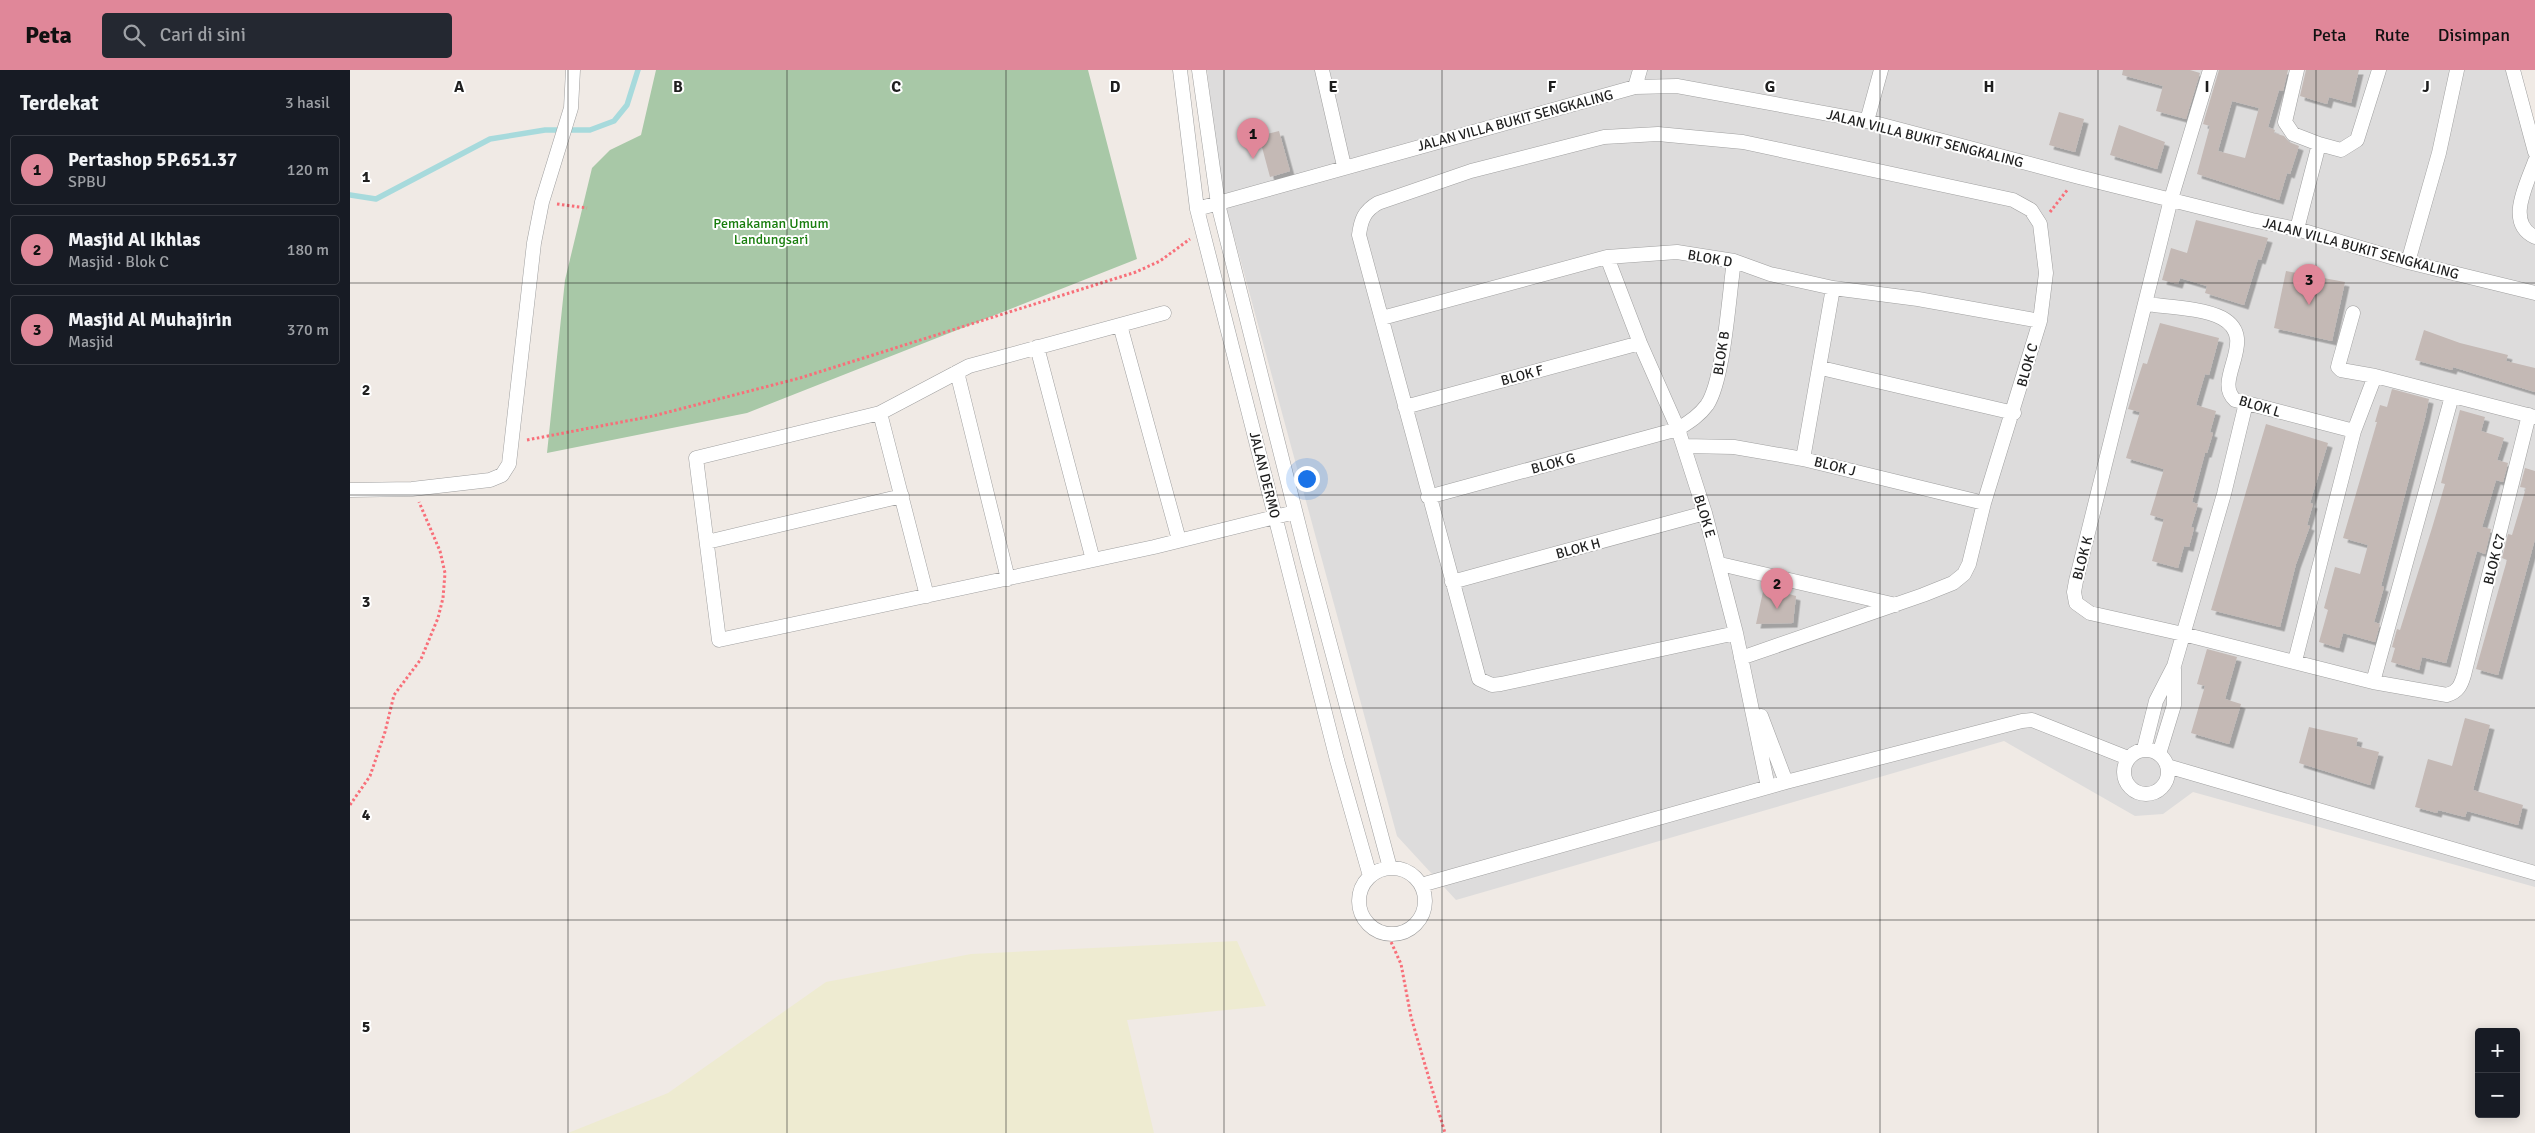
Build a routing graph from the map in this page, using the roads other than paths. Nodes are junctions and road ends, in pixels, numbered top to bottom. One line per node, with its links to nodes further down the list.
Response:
1 (573, 70): 49 (street)
2 (1180, 70): 20 (street, JALAN DERMO)
3 (1199, 70): 19 (street)
4 (1322, 70): 17 (street)
5 (1640, 70): 12 (street)
6 (1881, 70): 13 (street)
7 (2210, 70): 18 (street, BLOK K)
8 (2297, 70): 14 (street)
9 (2379, 70): 14 (street)
10 (2457, 70): 25 (street)
11 (2513, 70): 15 (street)
12 (1635, 86): 13 (street, JALAN VILLA BUKIT SENGKALING); 17 (street, JALAN VILLA BUKIT SENGKALING)
13 (1867, 121): 18 (street, JALAN VILLA BUKIT SENGKALING)
14 (2318, 144): 21 (street)
15 (2535, 152)
16 (2535, 161): 22 (street)
17 (1344, 166): 19 (street, JALAN VILLA BUKIT SENGKALING)
18 (2171, 199): 21 (street, JALAN VILLA BUKIT SENGKALING); 28 (street, BLOK K)
19 (1218, 204): 20 (street, JALAN VILLA BUKIT SENGKALING); 53 (street)
20 (1197, 209): 55 (street, JALAN DERMO)
21 (2298, 229): 25 (street, JALAN VILLA BUKIT SENGKALING)
22 (2535, 237)
23 (1607, 257): 24 (street, BLOK D); 31 (street, BLOK D); 34 (street, BLOK E)
24 (1734, 261): 26 (street, BLOK D); 45 (street, BLOK B)
25 (2408, 262): 27 (street, JALAN VILLA BUKIT SENGKALING)
26 (1833, 288): 32 (street, BLOK D); 36 (street)
27 (2535, 293)
28 (2146, 304): 40 (street, BLOK L); 67 (street, BLOK K)
29 (1164, 313): 33 (street)
30 (2353, 313): 38 (street)
31 (1382, 318): 32 (street, BLOK C); 41 (street)
32 (2040, 321): 42 (street, BLOK C)
33 (1120, 325): 35 (street); 56 (street)
34 (1640, 343): 41 (street, BLOK F); 45 (street, BLOK E)
35 (1037, 347): 37 (street); 58 (street)
36 (1821, 368): 42 (street); 48 (street)
37 (957, 372): 43 (street); 62 (street)
38 (2374, 376): 39 (street); 46 (street)
39 (2452, 396): 44 (street); 71 (street)
40 (2246, 403): 46 (street, BLOK L); 67 (street)
41 (1405, 407): 51 (street)
42 (2014, 412): 52 (street, BLOK C)
43 (880, 413): 50 (street); 57 (street)
44 (2532, 416): 72 (street, BLOK C7)
45 (1678, 429): 47 (street, BLOK E); 51 (street, BLOK G)
46 (2354, 431): 69 (street)
47 (1684, 446): 48 (street, BLOK J); 54 (street, BLOK E)
48 (1803, 459): 52 (street, BLOK J)
49 (350, 490)
50 (902, 496): 57 (street); 64 (street)
51 (1428, 497): 63 (street)
52 (1984, 503): 65 (street, BLOK C)
53 (1295, 512): 55 (street); 59 (street)
54 (1705, 514): 60 (street, BLOK E); 63 (street, BLOK H)
55 (1275, 516): 56 (street); 61 (street, JALAN DERMO)
56 (1179, 540): 58 (street)
57 (707, 542): 64 (street)
58 (1093, 560): 62 (street)
59 (1308, 562): 61 (street); 78 (street)
60 (1720, 564): 65 (street); 66 (street, BLOK E)
61 (1288, 566): 80 (street, JALAN DERMO)
62 (1008, 579): 64 (street)
63 (1452, 582): 66 (street)
64 (927, 596)
65 (1896, 605): 68 (street, BLOK C)
66 (1736, 632): 68 (street, BLOK E)
67 (2183, 634): 69 (street, BLOK K); 70 (street)
68 (1741, 658): 76 (street); 77 (street, BLOK E)
69 (2296, 661): 71 (street, BLOK K)
70 (2174, 666): 73 (street); 75 (street)
71 (2373, 682): 72 (street, BLOK K)
72 (2448, 694)
73 (2144, 749): 74 (street); 75 (street)
74 (2128, 758): 75 (street); 76 (street)
75 (2163, 760): 79 (street)
76 (1786, 782): 77 (street)
77 (1768, 787): 81 (street)
78 (1390, 868): 80 (street); 81 (street)
79 (2535, 873)
80 (1370, 876): 81 (street)
81 (1421, 885)

